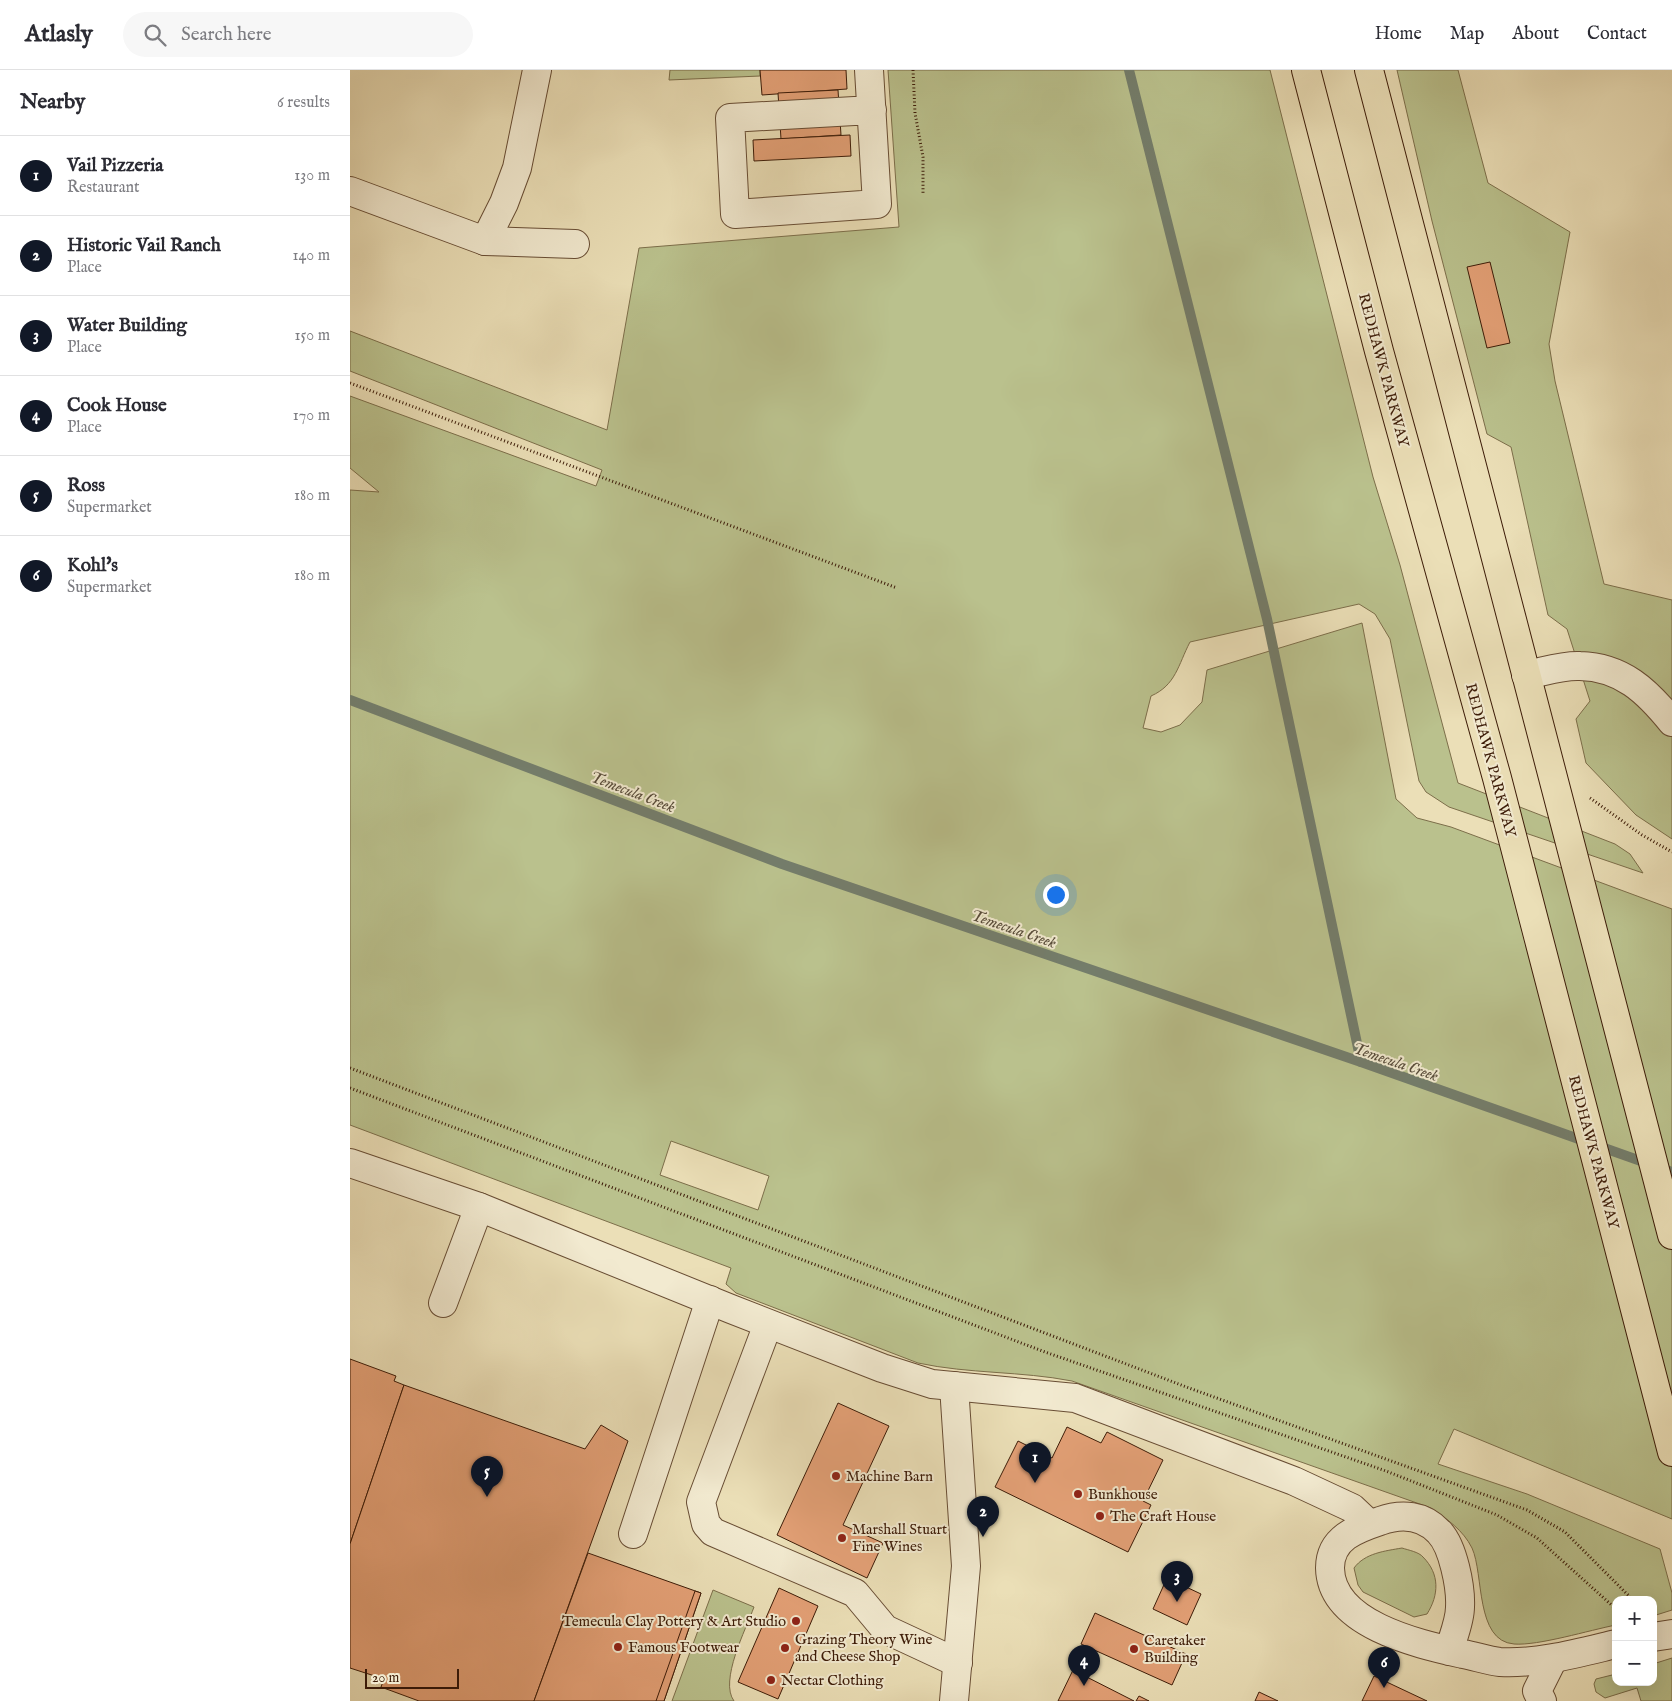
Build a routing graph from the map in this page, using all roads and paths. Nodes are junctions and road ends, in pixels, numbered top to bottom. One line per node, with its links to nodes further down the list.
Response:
1 (537, 70): 9 (street)
2 (869, 70): 6 (street)
3 (913, 70): 8 (path)
4 (1306, 70): 26 (main road, REDHAWK PARKWAY)
5 (1368, 70): 13 (main road)
6 (872, 110): 6 (street)
7 (350, 191): 9 (street)
8 (923, 193)
9 (485, 242): 10 (street)
10 (575, 244)
11 (350, 382): 12 (path)
12 (897, 588)
13 (1526, 675): 14 (street); 21 (main road)
14 (1672, 722)
15 (1586, 796): 16 (path)
16 (1672, 852)
17 (350, 1068): 29 (path)
18 (350, 1088): 30 (path)
19 (350, 1163): 20 (street)
20 (479, 1207): 22 (street); 23 (street)
21 (1672, 1235)
22 (710, 1300): 24 (street); 28 (street)
23 (443, 1303)
24 (768, 1324): 25 (street); 36 (street)
25 (954, 1386): 27 (street); 36 (street)
26 (1672, 1452)
27 (1368, 1524): 34 (street); 34 (street)
28 (633, 1534)
29 (1629, 1596)
30 (1612, 1605)
31 (1672, 1634): 32 (street)
32 (1657, 1636)
33 (1612, 1645): 35 (street)
34 (1449, 1651): 35 (street)
35 (1553, 1659): 38 (street)
36 (958, 1663): 37 (street)
37 (954, 1701)
38 (1542, 1701)

